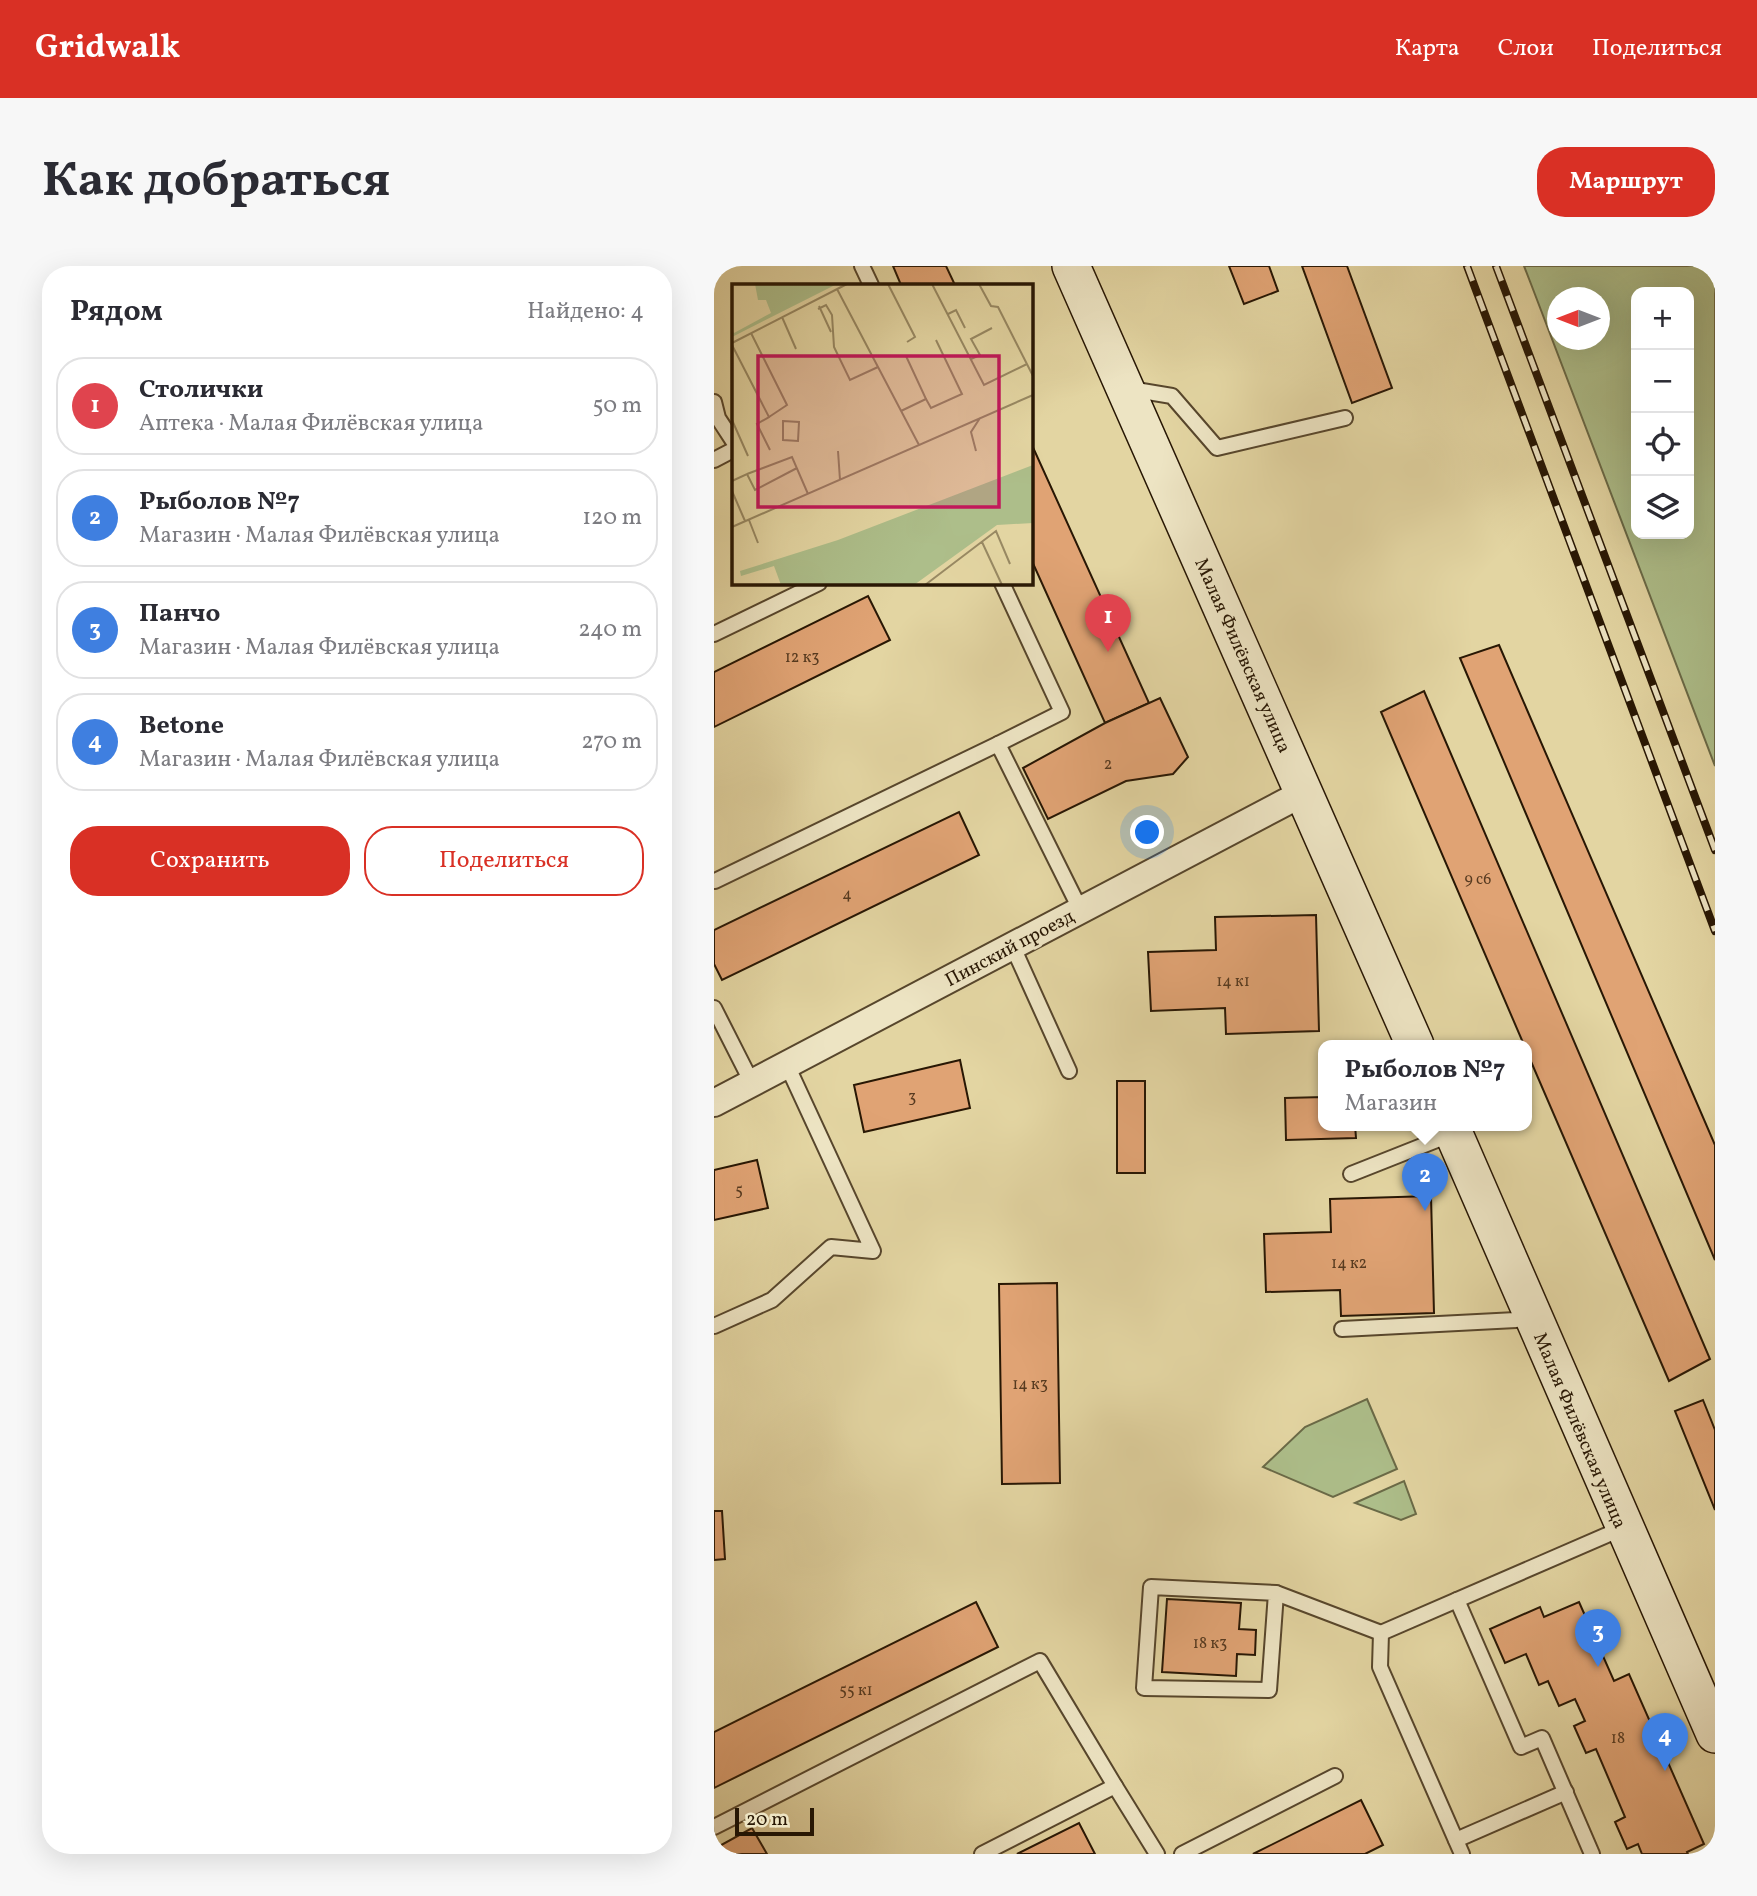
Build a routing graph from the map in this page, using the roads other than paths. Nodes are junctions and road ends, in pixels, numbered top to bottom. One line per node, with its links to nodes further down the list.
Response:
1 (862, 266): 3 (lane)
2 (1071, 266): 4 (street, Малая Филёвская улица)
3 (871, 284)
4 (1126, 388): 6 (lane); 14 (street, Малая Филёвская улица)
5 (714, 402): 7 (lane)
6 (1345, 418)
7 (732, 439)
8 (732, 451): 9 (lane)
9 (714, 460)
10 (817, 584): 12 (lane)
11 (1002, 584): 13 (lane)
12 (714, 634)
13 (999, 744): 15 (lane); 16 (lane)
14 (1305, 792): 16 (street, Пинский проезд); 19 (street, Малая Филёвская улица)
15 (715, 881)
16 (1080, 909): 17 (street, Пинский проезд)
17 (1012, 945): 20 (street, Пинский проезд); 21 (lane)
18 (714, 1008): 22 (lane)
19 (1413, 1040)
20 (788, 1065): 22 (street, Пинский проезд); 28 (lane)
21 (1069, 1071)
22 (752, 1083): 23 (street, Пинский проезд)
23 (714, 1103)
24 (1448, 1131): 26 (lane)
25 (1453, 1131): 27 (street, Малая Филёвская улица)
26 (1352, 1174)
27 (1531, 1314): 29 (lane); 30 (street, Малая Филёвская улица)
28 (714, 1326)
29 (1342, 1329)
30 (1623, 1528): 32 (lane); 34 (street, Малая Филёвская улица)
31 (1276, 1593): 31 (lane); 33 (lane)
32 (1457, 1600): 33 (lane); 37 (lane)
33 (1381, 1633): 39 (lane)
34 (1715, 1734)
35 (1335, 1776): 42 (lane)
36 (1115, 1786): 38 (lane); 40 (lane); 41 (lane)
37 (1566, 1792): 39 (lane); 43 (lane)
38 (714, 1827)
39 (1459, 1847)
40 (982, 1854)
41 (1157, 1854)
42 (1182, 1854)
43 (1592, 1854)

